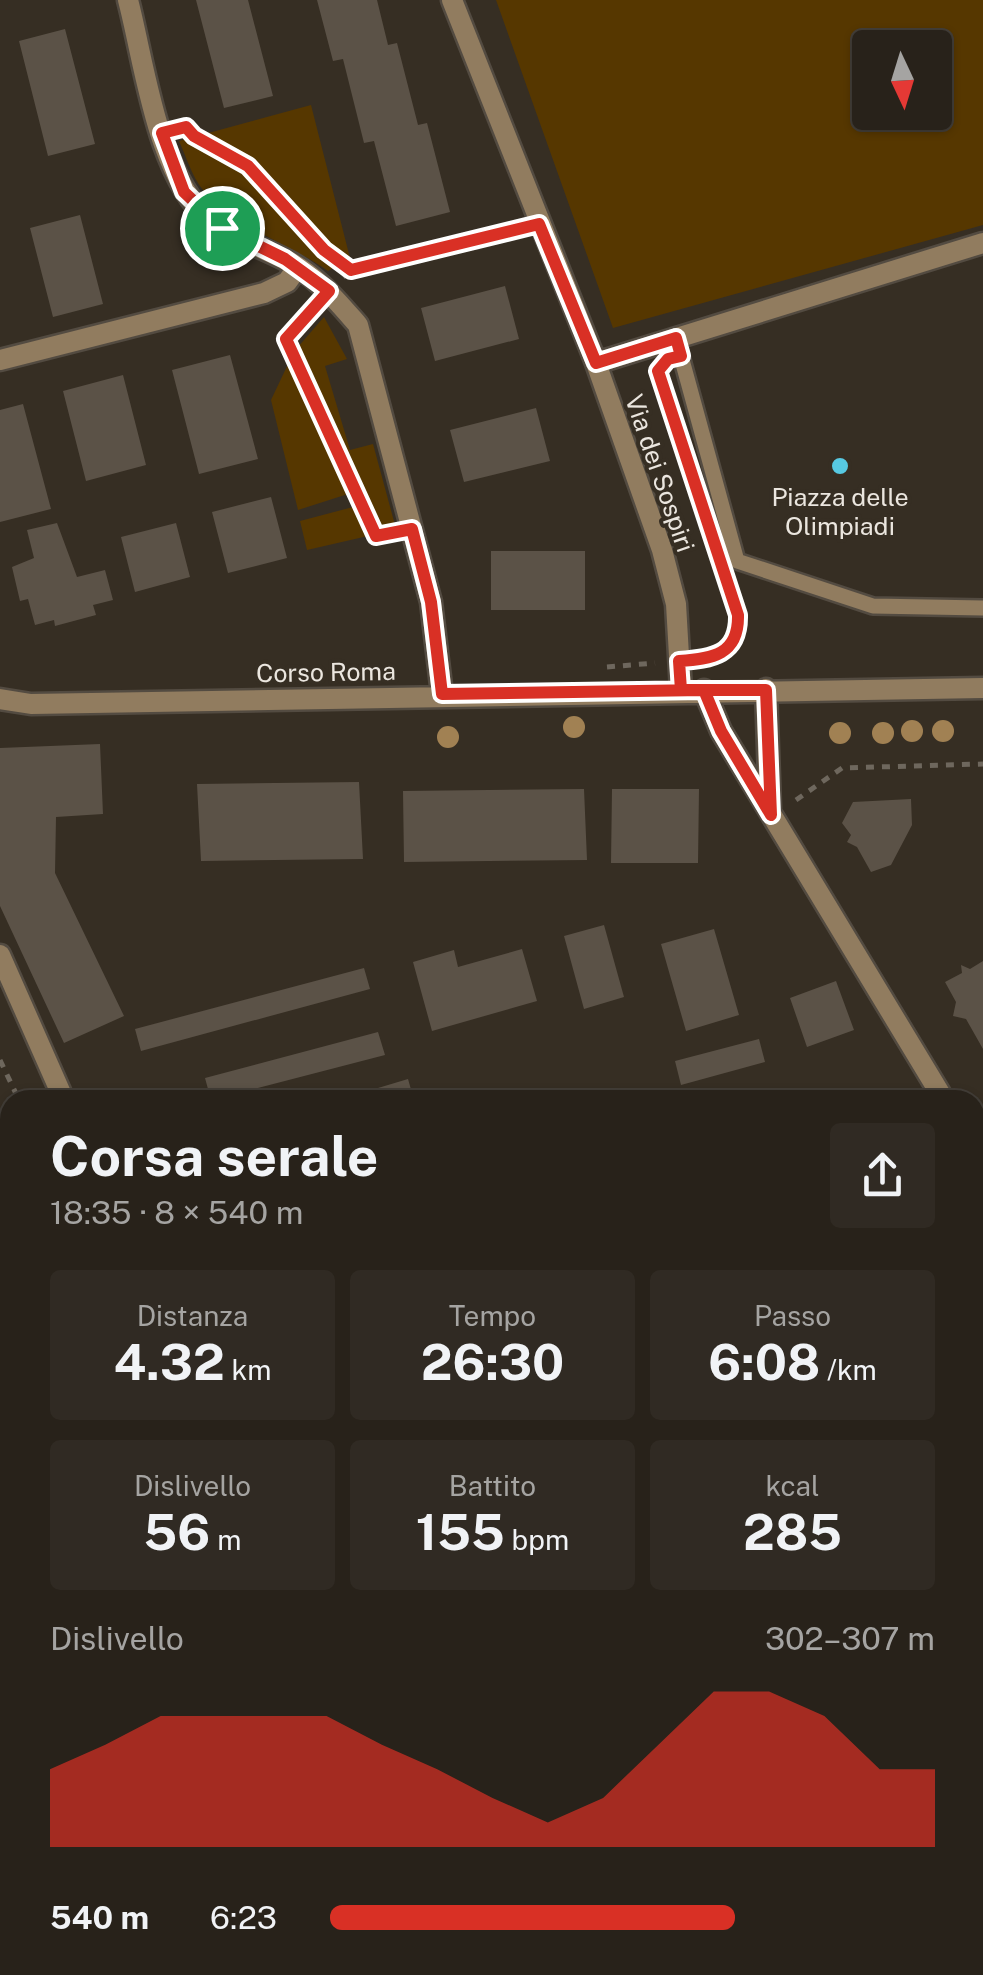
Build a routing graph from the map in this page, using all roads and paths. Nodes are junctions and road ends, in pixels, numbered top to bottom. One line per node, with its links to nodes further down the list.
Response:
1 (128, 0): 3 (street)
2 (452, 0): 4 (street, Via dei Sospiri)
3 (162, 133): 6 (street); 7 (path)
4 (539, 224): 7 (path); 11 (street, Via dei Sospiri)
5 (983, 243): 9 (street)
6 (298, 267): 8 (street); 10 (street)
7 (351, 270): 8 (path)
8 (329, 291): 13 (street); 13 (path)
9 (678, 347): 11 (street); 12 (path); 15 (lane)
10 (0, 360)
11 (596, 363): 16 (street, Via dei Sospiri)
12 (668, 402)
13 (412, 529): 22 (street)
14 (721, 562): 16 (path)
15 (983, 608)
16 (679, 661): 17 (path); 19 (street, Via dei Sospiri)
17 (599, 668)
18 (983, 688): 21 (street, Corso Roma)
19 (681, 690): 20 (street, Corso Roma); 22 (street, Corso Roma)
20 (704, 690): 21 (street, Corso Roma); 27 (street)
21 (766, 690): 27 (street)
22 (442, 694): 24 (street, Corso Roma)
23 (0, 699): 24 (street, Corso Roma)
24 (31, 704): 25 (street, Corso Roma)
25 (0, 713)
26 (983, 764): 27 (path)
27 (771, 815): 32 (street)
28 (0, 955): 31 (street)
29 (0, 1060): 30 (path)
30 (14, 1090)
31 (60, 1090)
32 (938, 1090)

